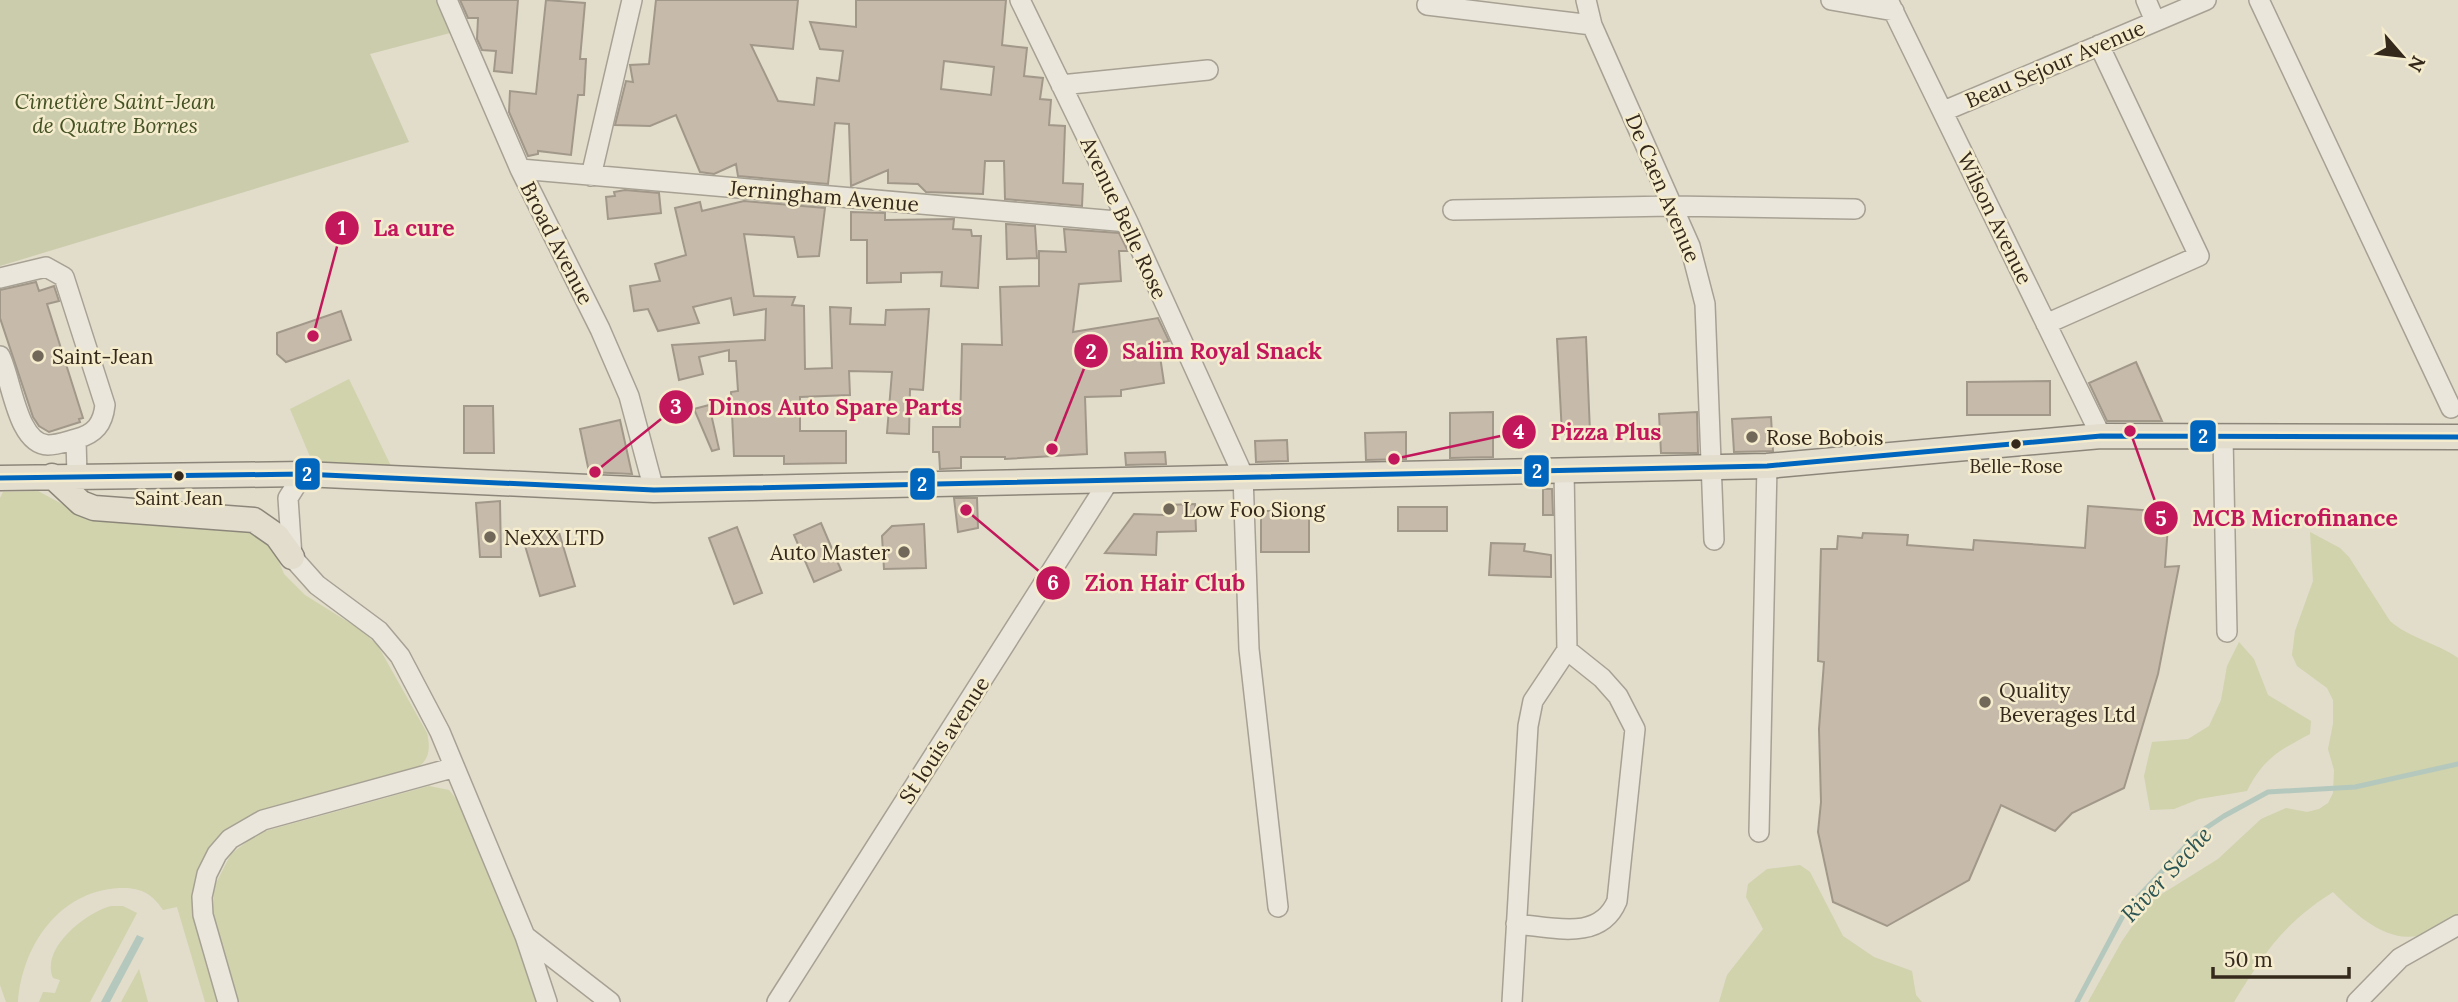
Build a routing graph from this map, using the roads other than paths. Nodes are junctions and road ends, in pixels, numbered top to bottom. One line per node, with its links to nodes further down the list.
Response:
1 (447, 0): 17 (street, Broad Avenue)
2 (632, 0): 18 (street)
3 (1020, 0): 15 (street, Avenue Belle Rose)
4 (1586, 0): 12 (street, De Caen Avenue)
5 (1831, 0): 10 (street)
6 (2146, 0): 11 (street)
7 (2206, 0): 11 (street, Beau Sejour Avenue)
8 (2259, 0): 26 (street)
9 (1427, 5): 12 (street)
10 (1891, 6): 16 (street, Wilson Avenue)
11 (2155, 21): 13 (street, Beau Sejour Avenue)
12 (1592, 24): 19 (street, De Caen Avenue)
13 (2099, 45): 16 (street, Beau Sejour Avenue); 24 (street)
14 (1208, 70): 15 (street)
15 (1061, 85): 22 (street, Avenue Belle Rose)
16 (1944, 111): 24 (street, Wilson Avenue)
17 (520, 169): 18 (street, Jerningham Avenue); 40 (street, Broad Avenue)
18 (591, 176): 22 (street, Jerningham Avenue)
19 (1671, 206): 20 (street); 21 (street); 32 (street, De Caen Avenue)
20 (1855, 209)
21 (1452, 210)
22 (1128, 222): 35 (street, Avenue Belle Rose)
23 (0, 278): 30 (street)
24 (2046, 324): 27 (street, Wilson Avenue)
25 (0, 356): 30 (street)
26 (2451, 408)
27 (2101, 436): 28 (main road); 31 (main road)
28 (2224, 436): 29 (main road); 43 (street)
29 (2458, 437)
30 (76, 439): 36 (street)
31 (1767, 466): 32 (main road); 46 (street)
32 (1712, 467): 33 (main road); 41 (street, De Caen Avenue)
33 (1564, 469): 35 (main road); 44 (street)
34 (303, 474): 36 (main road); 40 (main road); 42 (street)
35 (1243, 475): 39 (main road); 47 (street)
36 (77, 476): 37 (main road)
37 (52, 477): 38 (main road); 42 (main road)
38 (0, 478)
39 (1111, 479): 40 (main road); 54 (street, St louis avenue)
40 (654, 490)
41 (1714, 540)
42 (292, 557): 45 (street)
43 (2227, 632)
44 (1567, 650): 48 (street); 48 (street)
45 (452, 768): 50 (street); 51 (street)
46 (1759, 832)
47 (1278, 907)
48 (1517, 924): 55 (street)
49 (2458, 925): 56 (street)
50 (525, 936): 52 (street); 53 (street)
51 (228, 1002)
52 (547, 1002)
53 (610, 1002)
54 (777, 1002)
55 (1512, 1002)
56 (2357, 1002)

